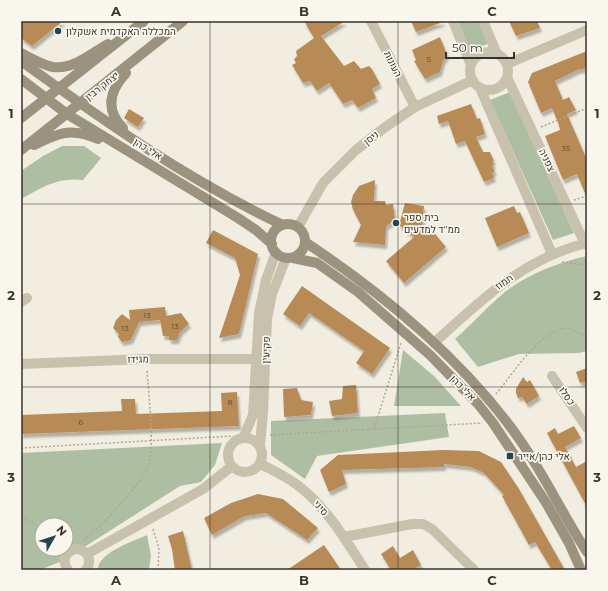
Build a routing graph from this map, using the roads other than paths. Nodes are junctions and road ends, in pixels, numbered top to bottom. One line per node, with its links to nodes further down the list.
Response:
1 (183, 21): 8 (street, יצחק רבין)
2 (371, 21): 19 (street, העונות)
3 (453, 21): 12 (street)
4 (483, 21): 9 (street)
5 (142, 22): 7 (street); 16 (street)
6 (587, 30): 11 (street)
7 (21, 53)
8 (142, 54): 18 (street, יצחק רבין); 22 (street)
9 (497, 54): 11 (street); 12 (street)
10 (21, 60): 16 (street, אלי כהן)
11 (507, 64): 13 (street)
12 (471, 65): 15 (street)
13 (507, 77): 15 (street); 28 (street, צפניה)
14 (21, 79): 17 (street, אלי כהן)
15 (476, 84): 19 (street, ניסן); 31 (street)
16 (60, 89): 17 (street); 18 (street, אלי כהן)
17 (47, 99): 20 (street, אלי כהן); 21 (street)
18 (80, 104): 20 (street, יצחק רבין); 22 (street, אלי כהן)
19 (416, 107): 26 (street, ניסן)
20 (67, 114): 23 (street, יצחק רבין); 24 (street, אלי כהן)
21 (21, 118)
22 (134, 140): 25 (street, אלי כהן)
23 (21, 151): 24 (street)
24 (132, 154): 29 (street, אלי כהן)
25 (283, 225): 26 (street); 29 (street)
26 (298, 227): 27 (street)
27 (305, 242): 30 (street); 32 (street, אלי כהן)
28 (586, 244): 31 (street, תמוז)
29 (274, 248): 30 (street); 33 (street, פקיעין)
30 (289, 258): 39 (street, פקיעין); 49 (street, אלי כהן)
31 (554, 258): 32 (street, תמוז)
32 (434, 343): 43 (street, אלי כהן)
33 (255, 358): 34 (street, מגידו); 38 (street, פקיעין)
34 (21, 364)
35 (552, 376): 36 (street, כסלו)
36 (584, 416): 37 (street, כסלו)
37 (587, 428)
38 (244, 437): 39 (street); 41 (street)
39 (260, 441): 40 (street)
40 (261, 464): 41 (street); 42 (street, סיני)
41 (232, 466): 44 (street)
42 (344, 537): 47 (street, סיני); 48 (street)
43 (587, 552)
44 (87, 554): 45 (street); 46 (street)
45 (64, 569)
46 (86, 570)
47 (365, 570)
48 (474, 570)
49 (581, 570)

